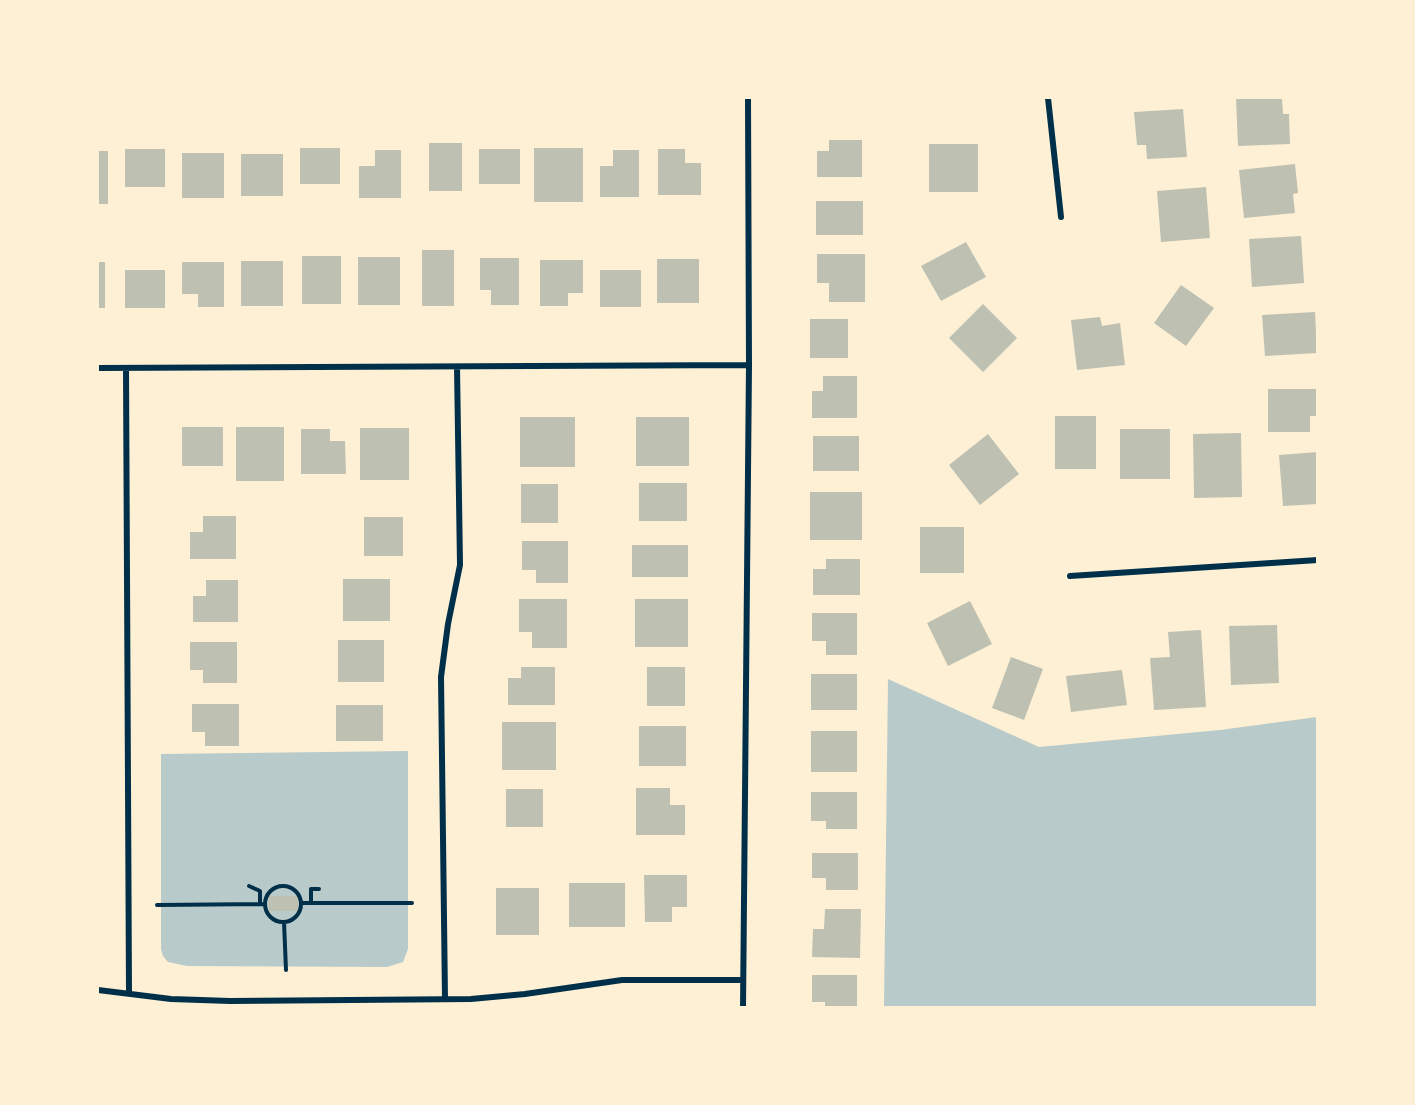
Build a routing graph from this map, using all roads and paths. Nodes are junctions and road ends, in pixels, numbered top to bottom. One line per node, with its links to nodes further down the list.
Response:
1 (748, 98): 4 (street)
2 (1048, 98): 3 (street)
3 (1061, 218)
4 (749, 364): 5 (street); 19 (street)
5 (457, 367): 7 (street); 22 (street)
6 (98, 368): 7 (street)
7 (126, 368): 21 (street)
8 (1317, 560): 9 (street)
9 (1070, 576)
10 (249, 886): 15 (path)
11 (319, 889): 13 (path)
12 (301, 903): 13 (path); 15 (path); 17 (path)
13 (311, 903): 14 (path)
14 (412, 903)
15 (262, 904): 16 (path); 17 (path)
16 (157, 905)
17 (284, 922): 18 (path)
18 (286, 970)
19 (742, 980): 22 (street); 23 (street)
20 (98, 990): 21 (street)
21 (129, 993): 22 (street)
22 (445, 999)
23 (743, 1008)

